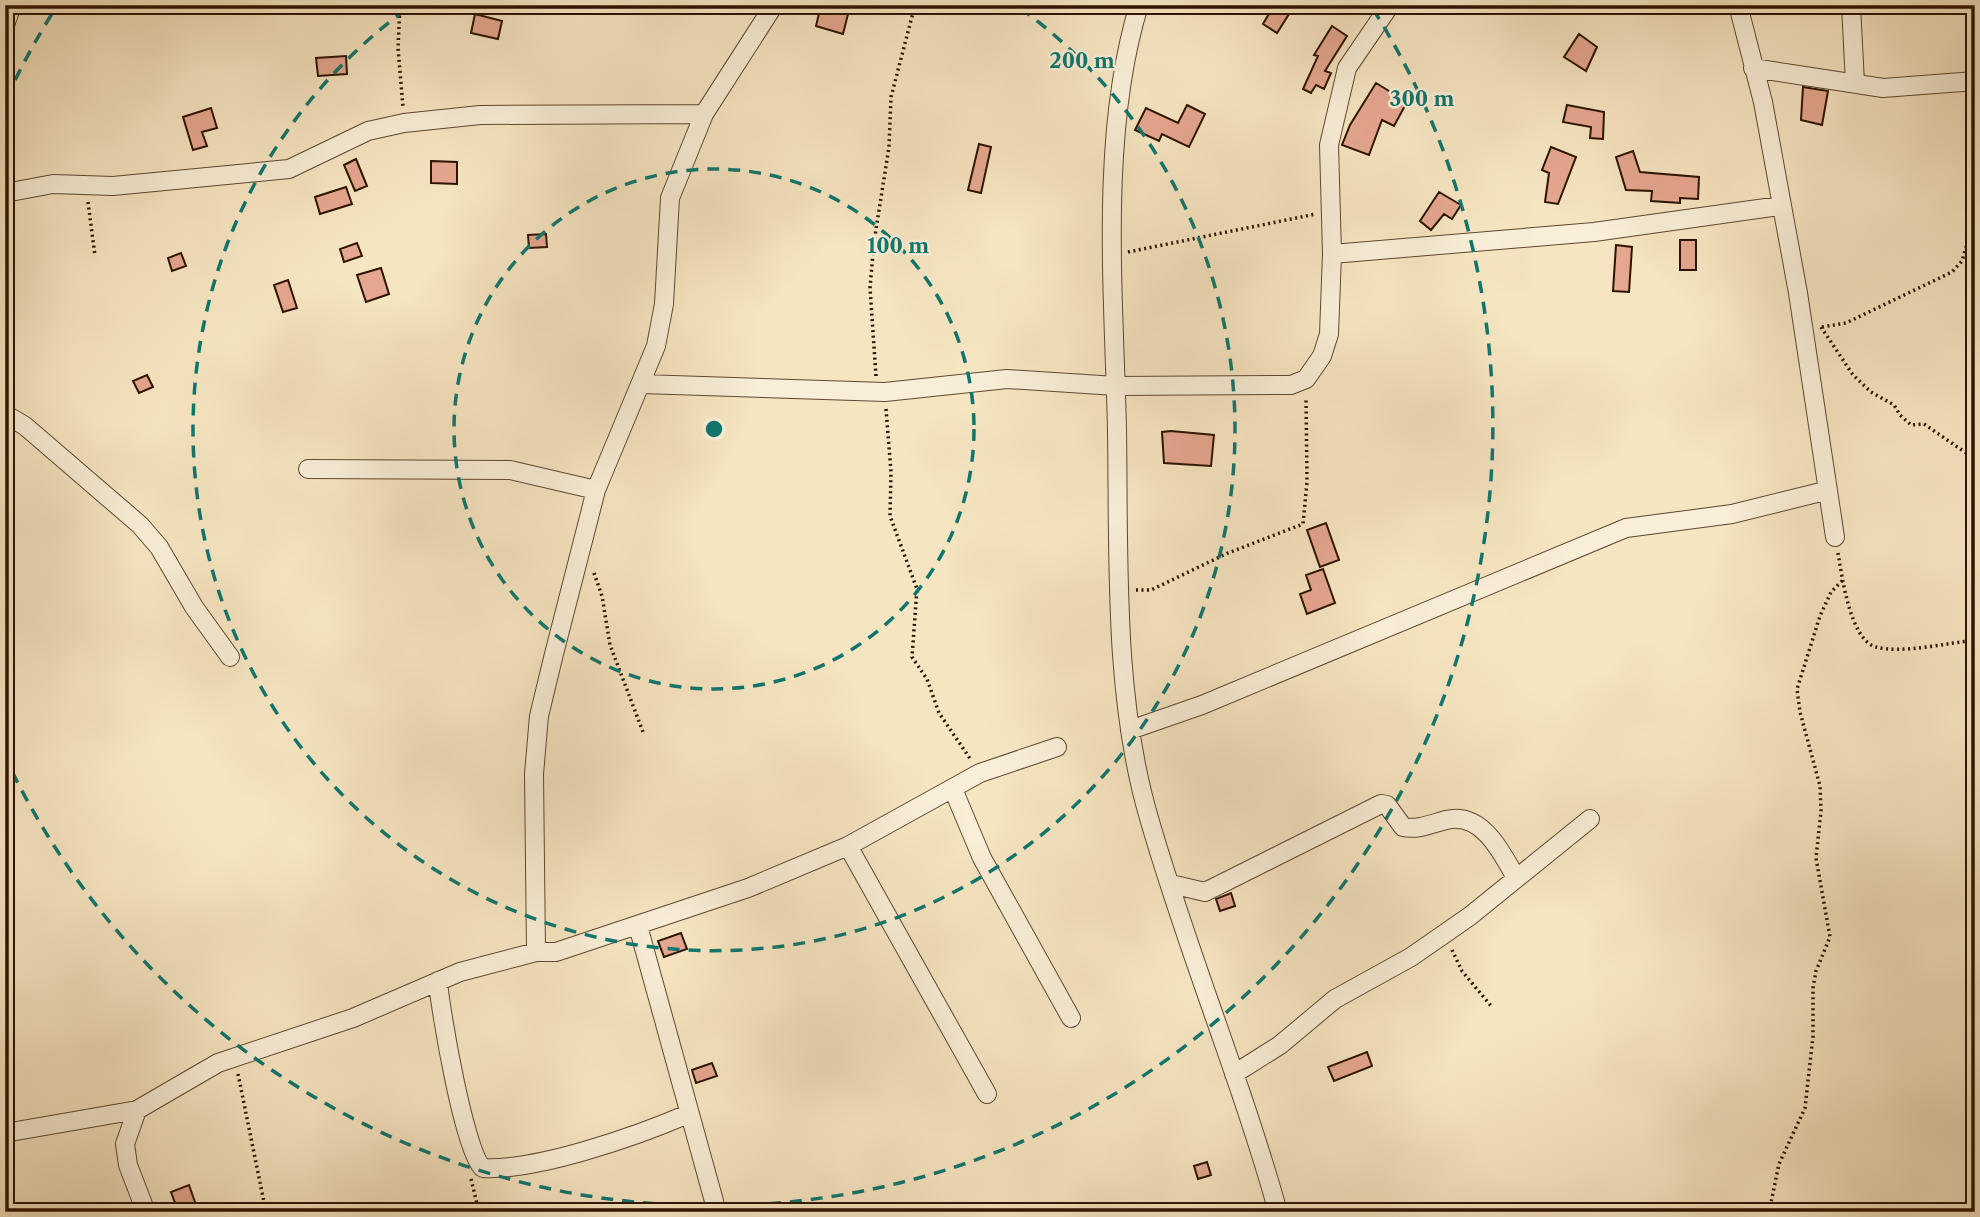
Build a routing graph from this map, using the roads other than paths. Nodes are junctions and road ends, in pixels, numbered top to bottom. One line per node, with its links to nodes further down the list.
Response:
1 (12, 5): 7 (street)
2 (774, 5): 11 (street)
3 (1139, 5): 16 (street)
4 (1390, 5): 14 (street)
5 (1738, 5): 8 (street)
6 (1851, 5): 10 (street)
7 (5, 25)
8 (1753, 68): 10 (street); 13 (street)
9 (1975, 81): 10 (street)
10 (1856, 83)
11 (704, 114): 12 (street); 15 (street)
12 (5, 193)
13 (1780, 206): 14 (street); 20 (street)
14 (1332, 254): 16 (street)
15 (642, 384): 16 (street); 19 (street)
16 (1116, 386): 23 (street)
17 (5, 414): 22 (street)
18 (308, 469): 19 (street)
19 (596, 490): 31 (street)
20 (1825, 491): 21 (street); 23 (street)
21 (1835, 537)
22 (230, 657)
23 (1130, 730): 29 (street)
24 (1057, 747): 25 (street)
25 (953, 789): 27 (street); 33 (street)
26 (1590, 819): 28 (street)
27 (848, 846): 30 (street); 35 (street)
28 (1516, 878): 29 (street); 34 (street)
29 (1171, 884): 34 (street)
30 (638, 926): 31 (street); 37 (street)
31 (536, 952): 32 (street)
32 (438, 981): 36 (street); 37 (street)
33 (1071, 1018)
34 (1234, 1074): 41 (street)
35 (987, 1094)
36 (136, 1110): 38 (street); 39 (street)
37 (688, 1114): 40 (street)
38 (5, 1133)
39 (146, 1212)
40 (717, 1212)
41 (1278, 1212)

